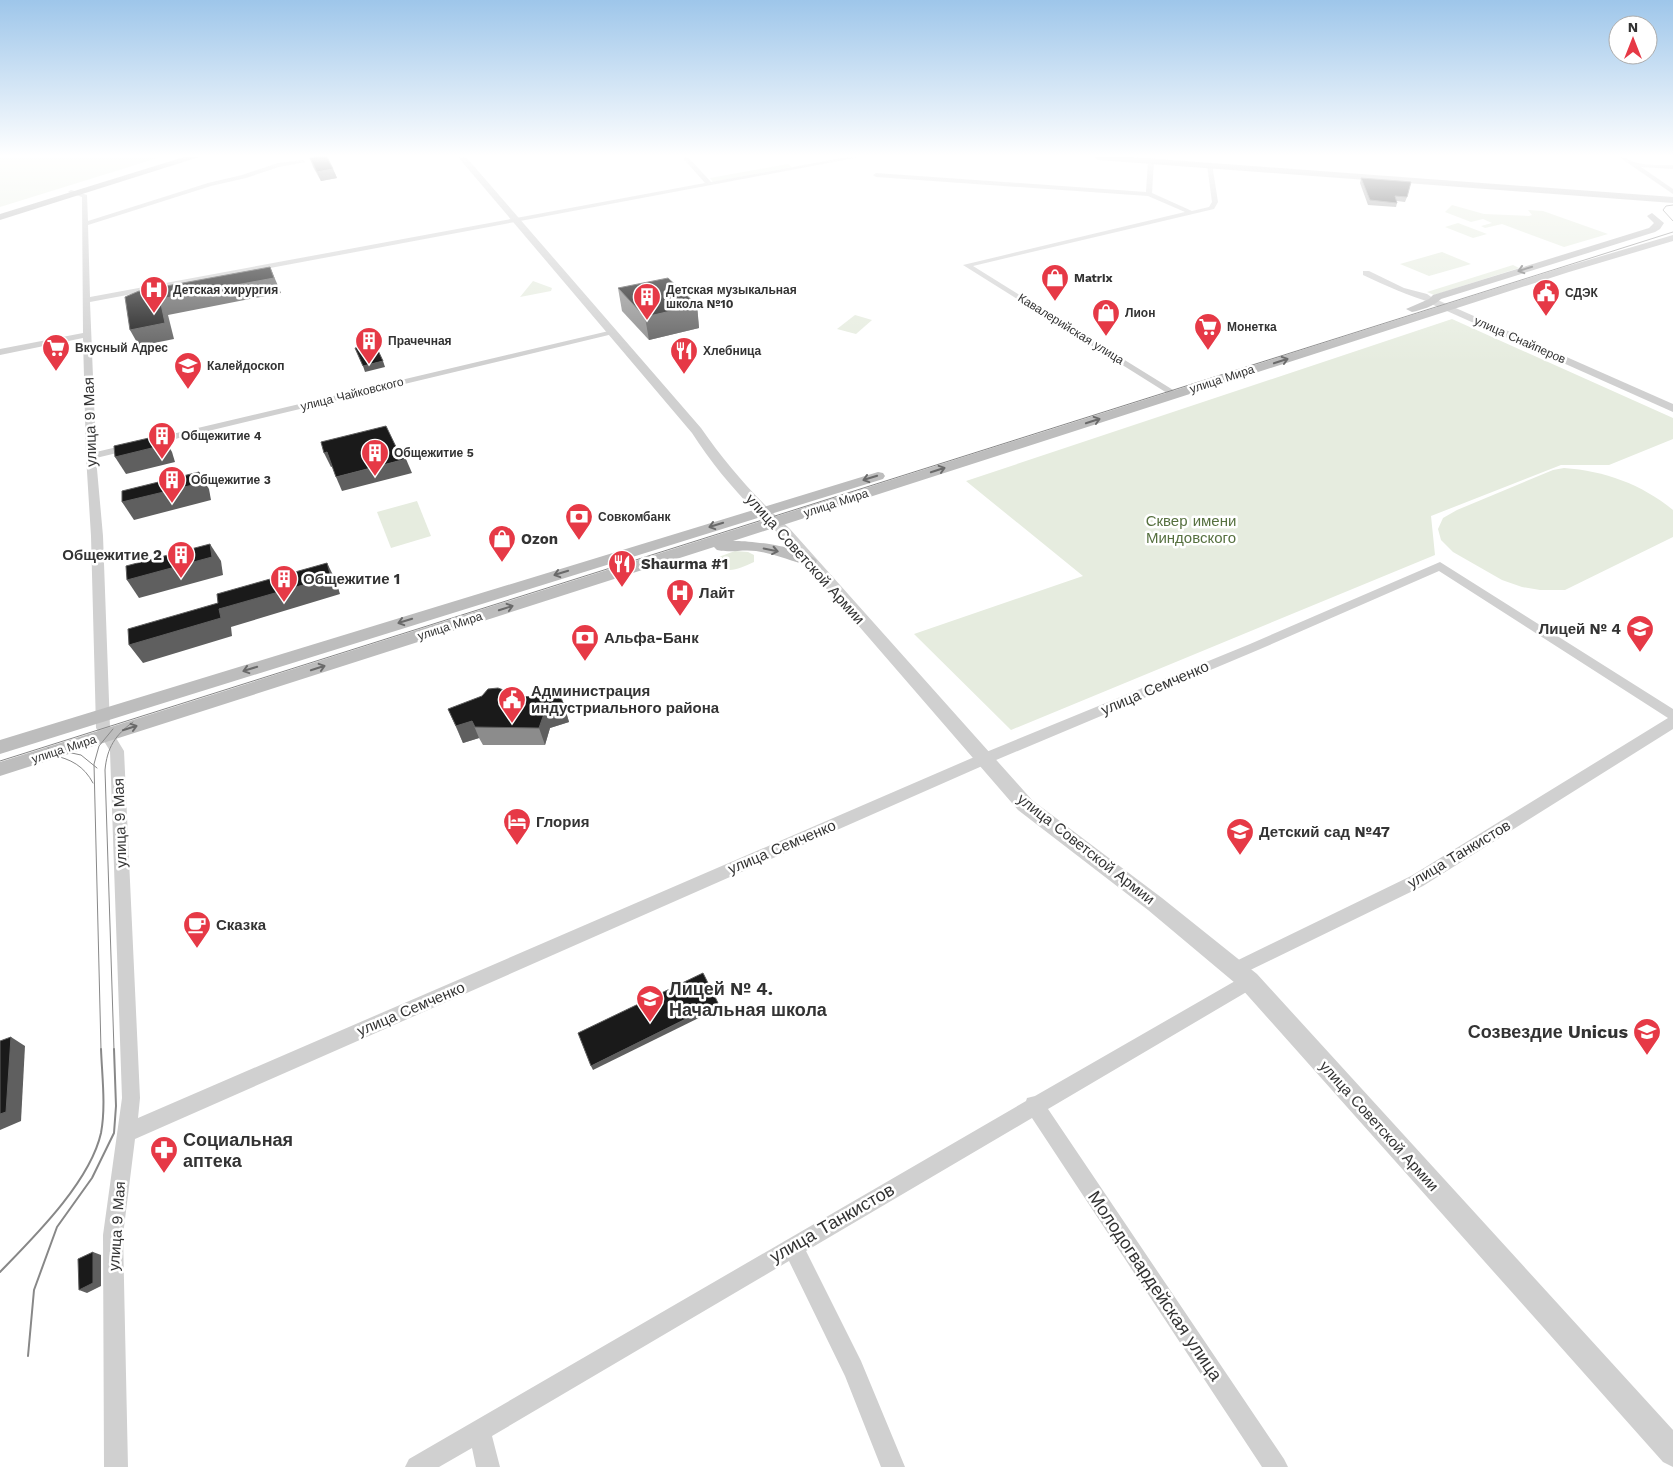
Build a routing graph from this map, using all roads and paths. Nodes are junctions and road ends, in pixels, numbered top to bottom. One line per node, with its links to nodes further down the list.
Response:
1 (84, 225): 8 (street, улица 9 Мая)
2 (487, 225): 8 (street)
3 (521, 225): 11 (street, улица Советской Армии)
4 (1138, 225): 14 (street, Кавалерийская улица)
5 (1658, 225): 9 (main road, улица Мира, one-way to 9)
6 (1673, 238): 10 (main road, улица Мира)
7 (1366, 273): 9 (street, улица Снайперов)
8 (87, 300): 12 (street, улица 9 Мая)
9 (1433, 301): 10 (street, улица Снайперов); 14 (main road, улица Мира)
10 (1448, 308): 15 (main road, улица Мира, one-way to 10); 16 (street, улица Снайперов)
11 (613, 333): 17 (street, улица Чайковского); 20 (street, улица Советской Армии)
12 (87, 335): 13 (street); 17 (street, улица 9 Мая)
13 (0, 352)
14 (1162, 387): 15 (street, Кавалерийская улица); 18 (main road, улица Мира)
15 (1175, 394): 20 (main road, улица Мира, one-way to 15)
16 (1673, 408)
17 (91, 456): 23 (street, улица 9 Мая)
18 (904, 468)
19 (886, 473): 20 (main road, улица Мира, one-way to 20)
20 (769, 517): 21 (main road, улица Мира); 22 (street, улица Советской Армии); 23 (main road, улица Мира, one-way to 23)
21 (655, 560): 22 (main road, one-way to 22); 26 (main road, улица Мира, one-way to 21)
22 (809, 561): 28 (street, улица Советской Армии)
23 (102, 715): 26 (street, улица 9 Мая); 27 (main road, улица Мира)
24 (1673, 715): 28 (street, улица Семченко)
25 (1673, 722): 30 (street, улица Танкистов)
26 (107, 735): 29 (main road, улица Мира); 32 (street, улица 9 Мая)
27 (0, 747)
28 (984, 759): 30 (street, улица Советской Армии); 32 (street, улица Семченко)
29 (0, 769)
30 (1243, 975): 31 (street, улица Танкистов); 35 (street, улица Советской Армии)
31 (1034, 1105): 33 (street, улица Танкистов); 40 (street, Молодогвардейская улица)
32 (126, 1133): 36 (street, улица 9 Мая)
33 (793, 1246): 34 (street, улица Танкистов); 39 (street)
34 (479, 1431): 37 (street, улица Танкистов); 38 (street)
35 (1673, 1452)
36 (116, 1467)
37 (417, 1467)
38 (488, 1467)
39 (893, 1467)
40 (1276, 1467)

